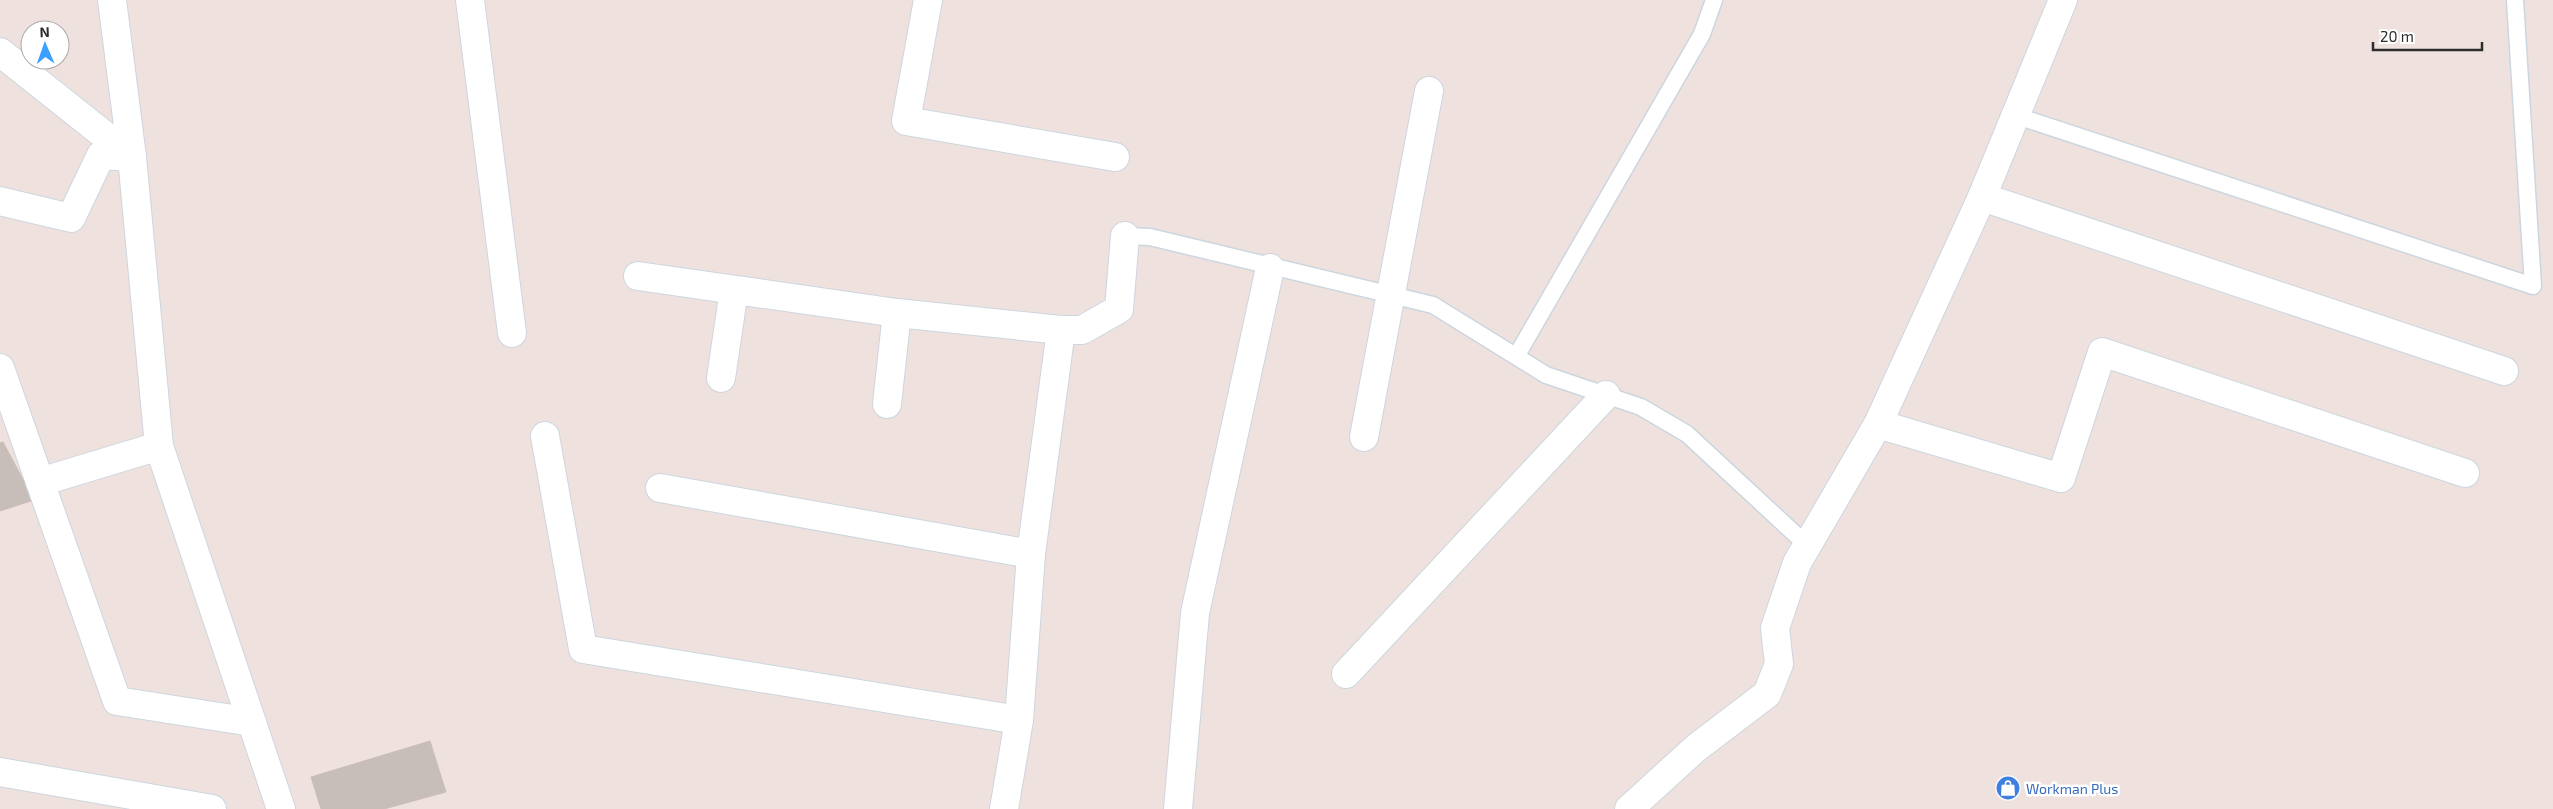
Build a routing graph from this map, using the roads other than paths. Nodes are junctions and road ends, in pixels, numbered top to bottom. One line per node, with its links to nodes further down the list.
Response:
1 (112, 0): 10 (street)
2 (470, 0): 21 (street)
3 (928, 0): 11 (street)
4 (1714, 0): 22 (lane)
5 (2063, 0): 9 (street)
6 (2515, 0): 9 (lane)
7 (0, 52): 10 (street)
8 (1429, 92): 18 (street)
9 (2014, 115): 12 (street)
10 (132, 157): 13 (street); 31 (street)
11 (1114, 157)
12 (1982, 196): 24 (street); 28 (street)
13 (0, 201)
14 (1125, 236): 15 (lane); 20 (street)
15 (1270, 268): 18 (lane); 44 (street)
16 (638, 276): 17 (street)
17 (734, 290): 19 (street); 25 (street)
18 (1391, 296): 22 (lane); 30 (street)
19 (897, 313): 20 (street); 27 (street)
20 (1061, 330): 36 (street)
21 (512, 333)
22 (1517, 355): 26 (lane)
23 (0, 368): 33 (street)
24 (2504, 371)
25 (721, 378)
26 (1606, 395): 35 (lane); 37 (street)
27 (887, 404)
28 (1878, 424): 32 (street); 35 (street)
29 (545, 436): 38 (street)
30 (1364, 437)
31 (159, 446): 33 (street); 39 (street)
32 (2465, 473)
33 (40, 482): 39 (street)
34 (660, 488): 36 (street)
35 (1808, 546): 45 (street)
36 (1031, 554): 38 (street)
37 (1346, 674)
38 (1019, 720): 43 (street)
39 (252, 722): 42 (street)
40 (0, 772): 41 (street)
41 (212, 809)
42 (281, 809)
43 (1004, 809)
44 (1178, 809)
45 (1629, 809)

